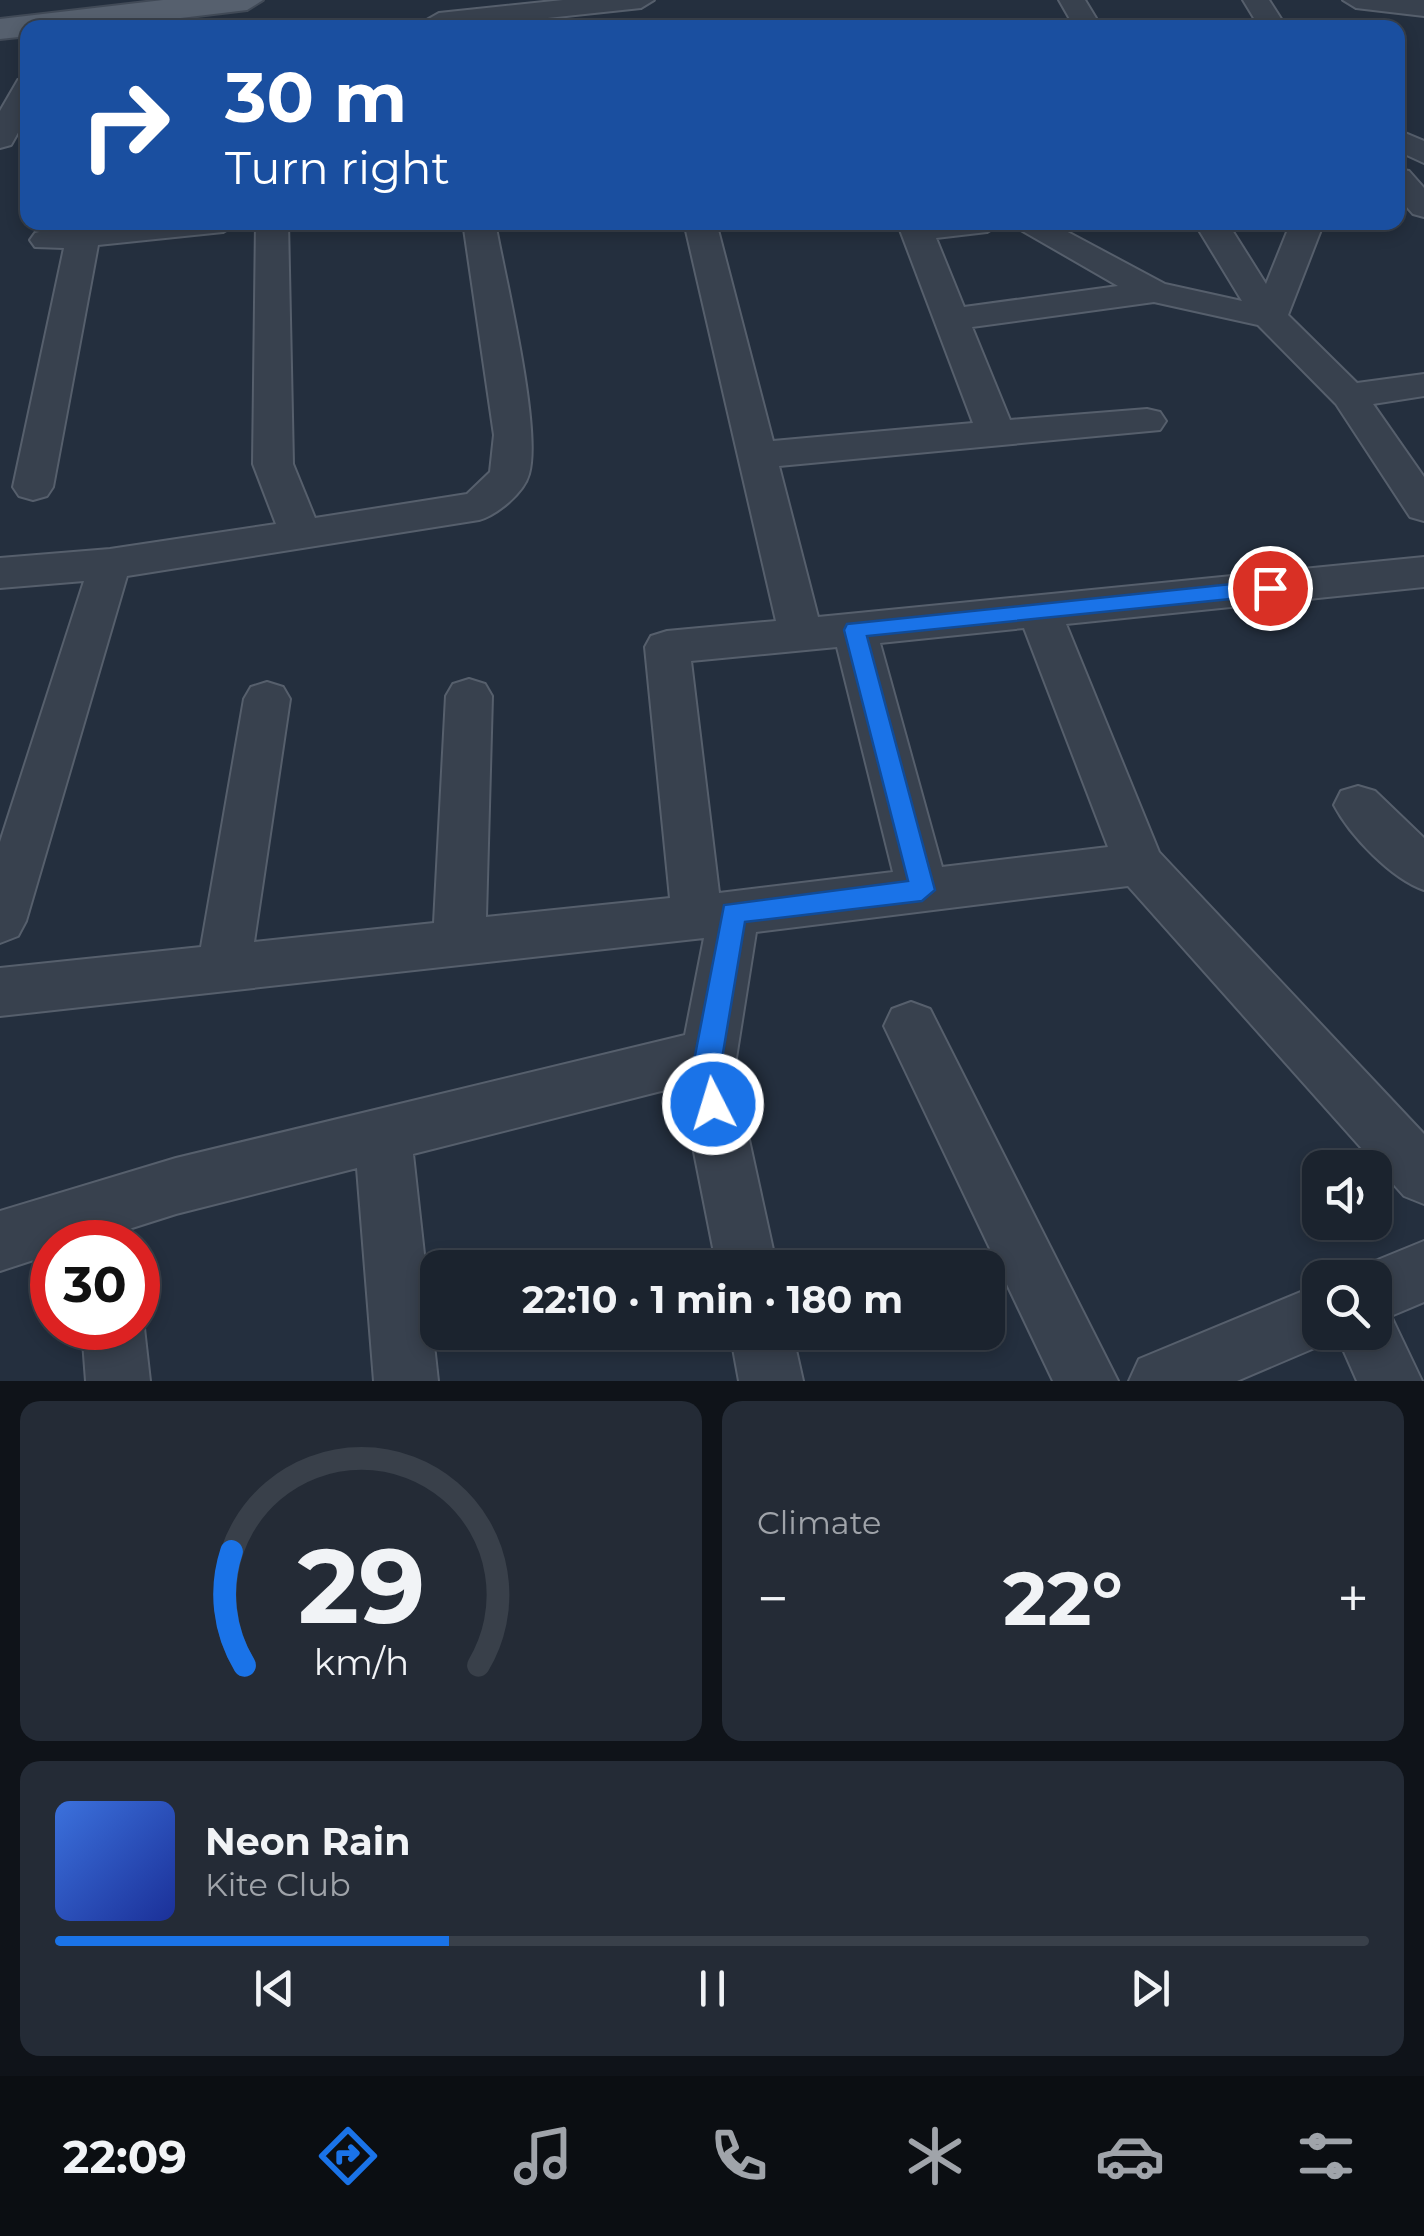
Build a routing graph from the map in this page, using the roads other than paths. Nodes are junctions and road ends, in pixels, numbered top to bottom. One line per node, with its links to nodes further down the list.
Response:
1 (247, 0): 6 (main road)
2 (643, 0): 5 (street)
3 (1356, 0): 4 (street)
4 (1424, 8)
5 (438, 16)
6 (97, 20)
7 (20, 101): 8 (street)
8 (0, 140)
9 (1405, 187): 10 (street)
10 (1424, 210)
11 (144, 230): 27 (street)
12 (272, 230): 29 (street)
13 (480, 230): 29 (street)
14 (702, 230): 26 (street)
15 (916, 230): 21 (street)
16 (1038, 230): 19 (street)
17 (1215, 230): 20 (street)
18 (1305, 230): 20 (street)
19 (1154, 292): 20 (street); 21 (street)
20 (1270, 317): 23 (street)
21 (951, 319): 25 (street)
22 (1424, 385): 23 (street)
23 (1348, 396): 28 (street)
24 (1147, 421): 25 (street)
25 (996, 434): 26 (street)
26 (757, 454): 35 (street)
27 (33, 487)
28 (1424, 507)
29 (300, 532): 30 (street)
30 (110, 564): 32 (street); 43 (street)
31 (1424, 572): 33 (street)
32 (0, 574)
33 (1039, 611): 34 (street); 39 (street)
34 (854, 630): 35 (street); 41 (street)
35 (801, 635): 42 (street)
36 (469, 696): 44 (street)
37 (268, 699): 45 (street)
38 (1358, 804): 40 (street)
39 (1138, 864): 41 (street); 50 (street)
40 (1424, 869)
41 (922, 890): 42 (street)
42 (715, 915): 44 (street); 48 (street)
43 (0, 922)
44 (460, 943): 45 (street)
45 (224, 968): 46 (street)
46 (0, 992)
47 (911, 1026): 64 (street)
48 (709, 1054): 49 (street); 54 (street)
49 (383, 1135): 51 (street); 62 (street)
50 (1424, 1176)
51 (121, 1220)
52 (30, 1237): 53 (street)
53 (0, 1241)
54 (743, 1250)
55 (1424, 1271): 56 (street)
56 (1392, 1285)
57 (1302, 1323): 65 (street)
58 (115, 1350): 61 (street)
59 (764, 1350): 63 (street)
60 (1375, 1350): 66 (street)
61 (118, 1381)
62 (406, 1381)
63 (771, 1381)
64 (1086, 1381)
65 (1162, 1381)
66 (1390, 1381)

